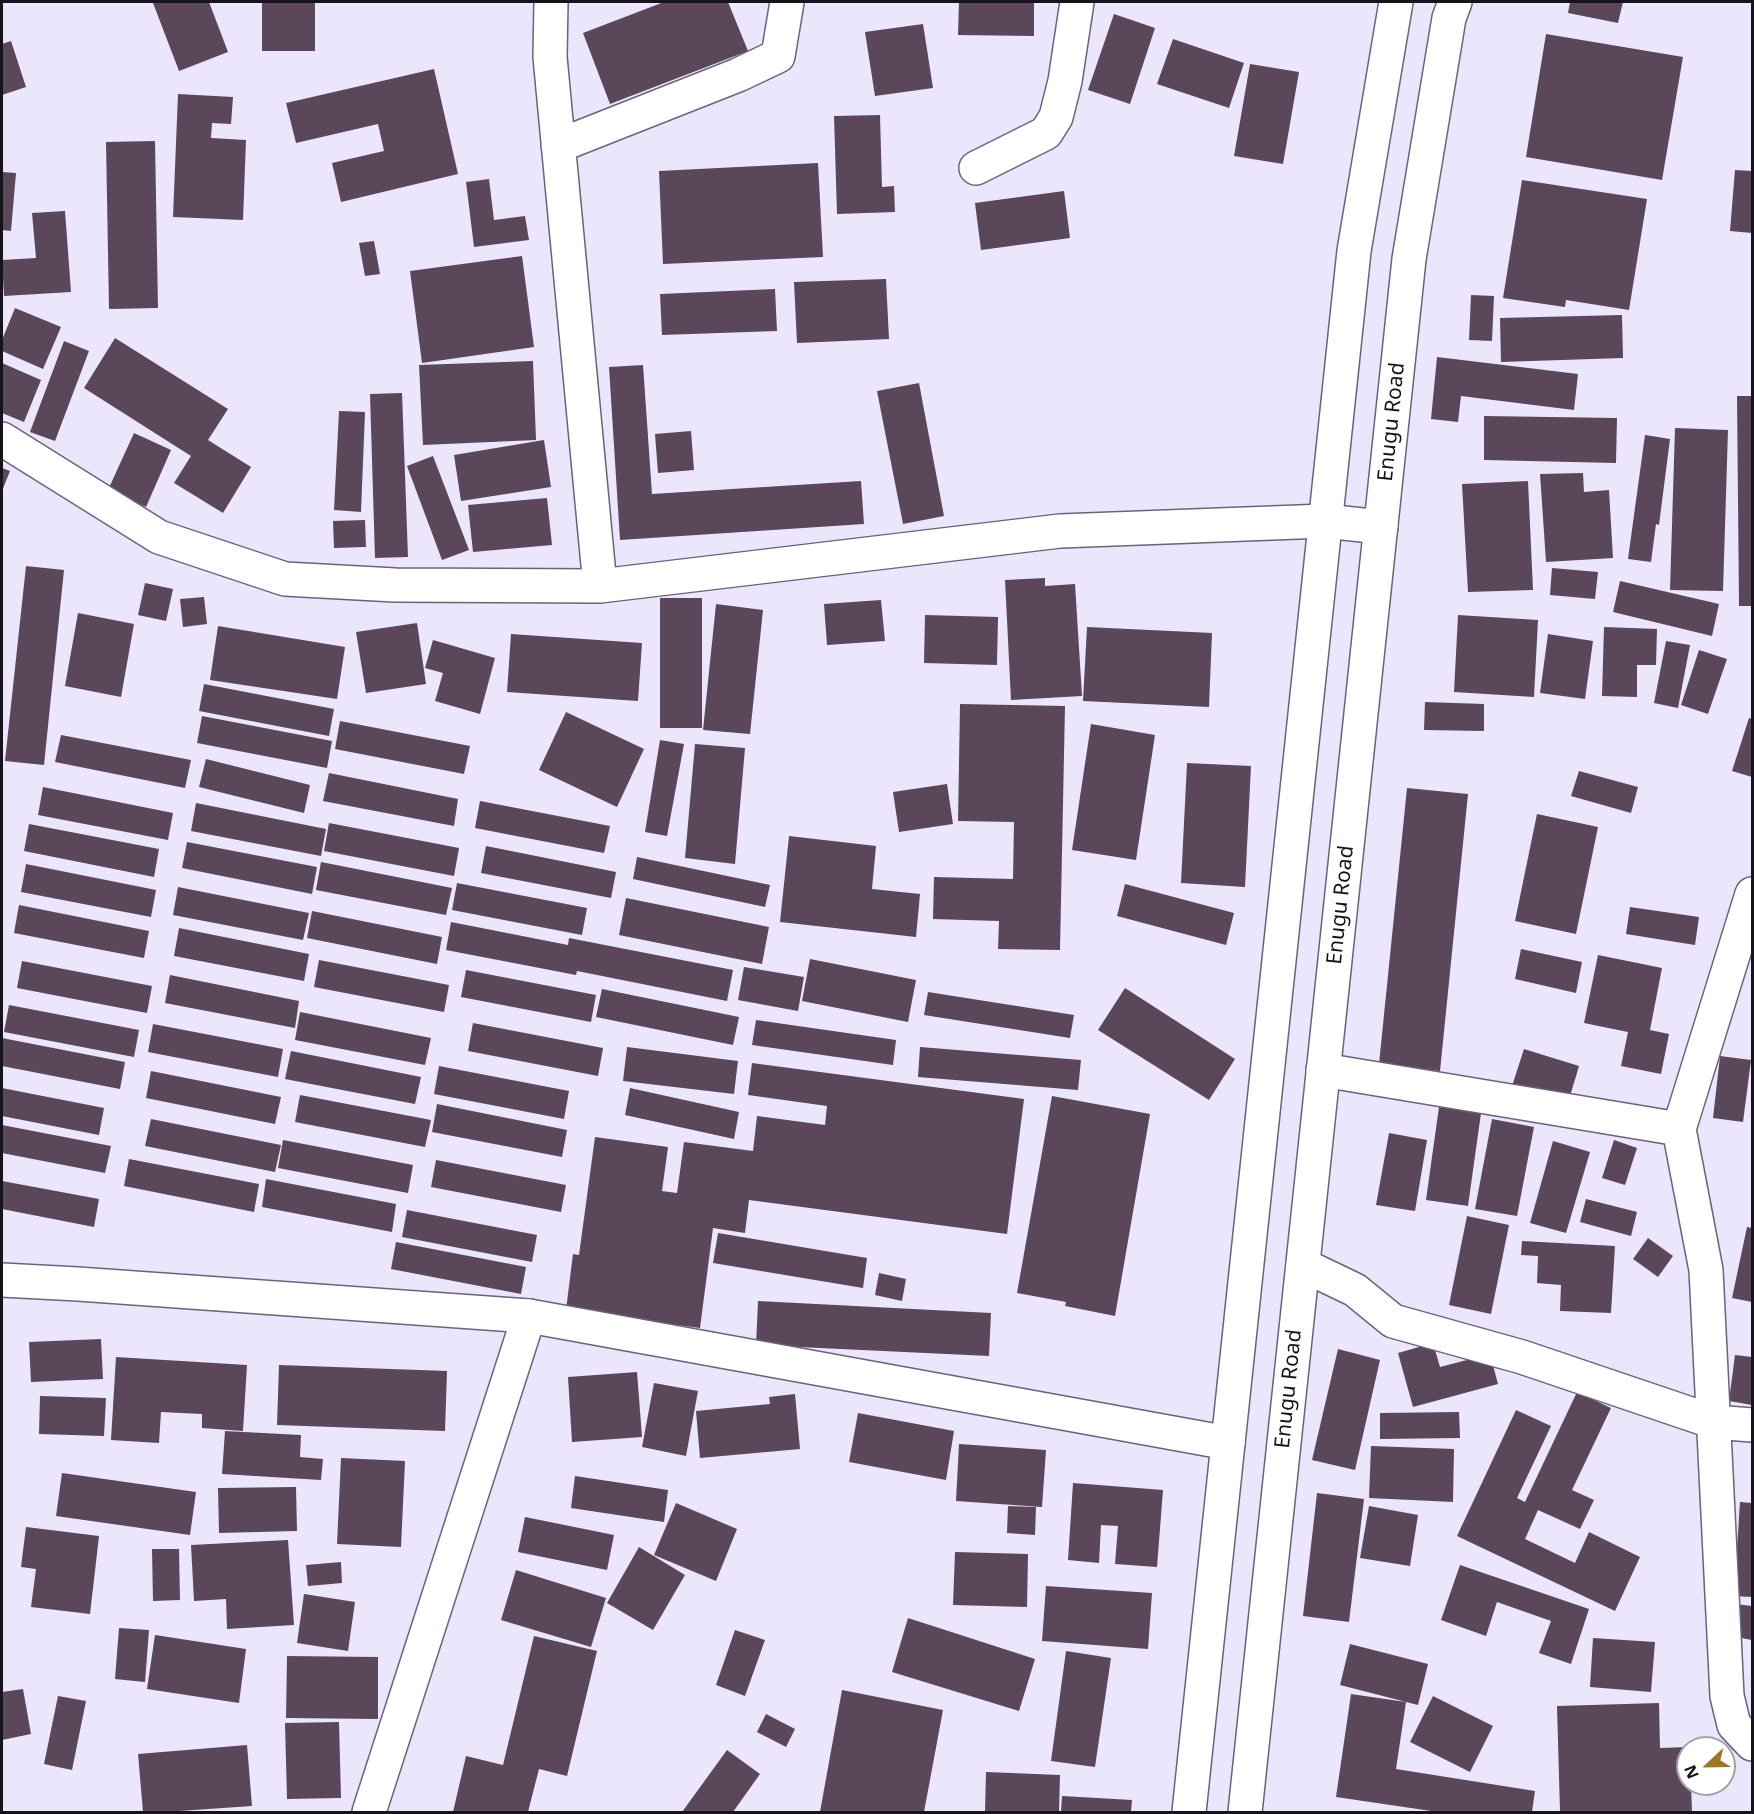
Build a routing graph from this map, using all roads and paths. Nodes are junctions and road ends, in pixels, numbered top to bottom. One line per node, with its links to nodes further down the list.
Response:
1 (551, 2): 6 (street)
2 (787, 2): 6 (street)
3 (1077, 2): 7 (street)
4 (1396, 2): 9 (street)
5 (1455, 2): 10 (street, Enugu Road)
6 (558, 146): 11 (street)
7 (976, 168)
8 (2, 439): 11 (street)
9 (1325, 521): 10 (street); 11 (street); 20 (street)
10 (1381, 527): 13 (street, Enugu Road)
11 (600, 586)
12 (1752, 894): 14 (street)
13 (1323, 1070): 14 (street); 15 (street, Enugu Road)
14 (1679, 1129): 18 (street)
15 (1303, 1265): 18 (street); 24 (street, Enugu Road)
16 (2, 1280): 17 (street)
17 (530, 1316): 20 (street); 22 (street)
18 (1714, 1422): 19 (street); 21 (street)
19 (1752, 1425)
20 (1228, 1443): 23 (street)
21 (1752, 1744)
22 (369, 1812)
23 (1189, 1812)
24 (1245, 1812)

